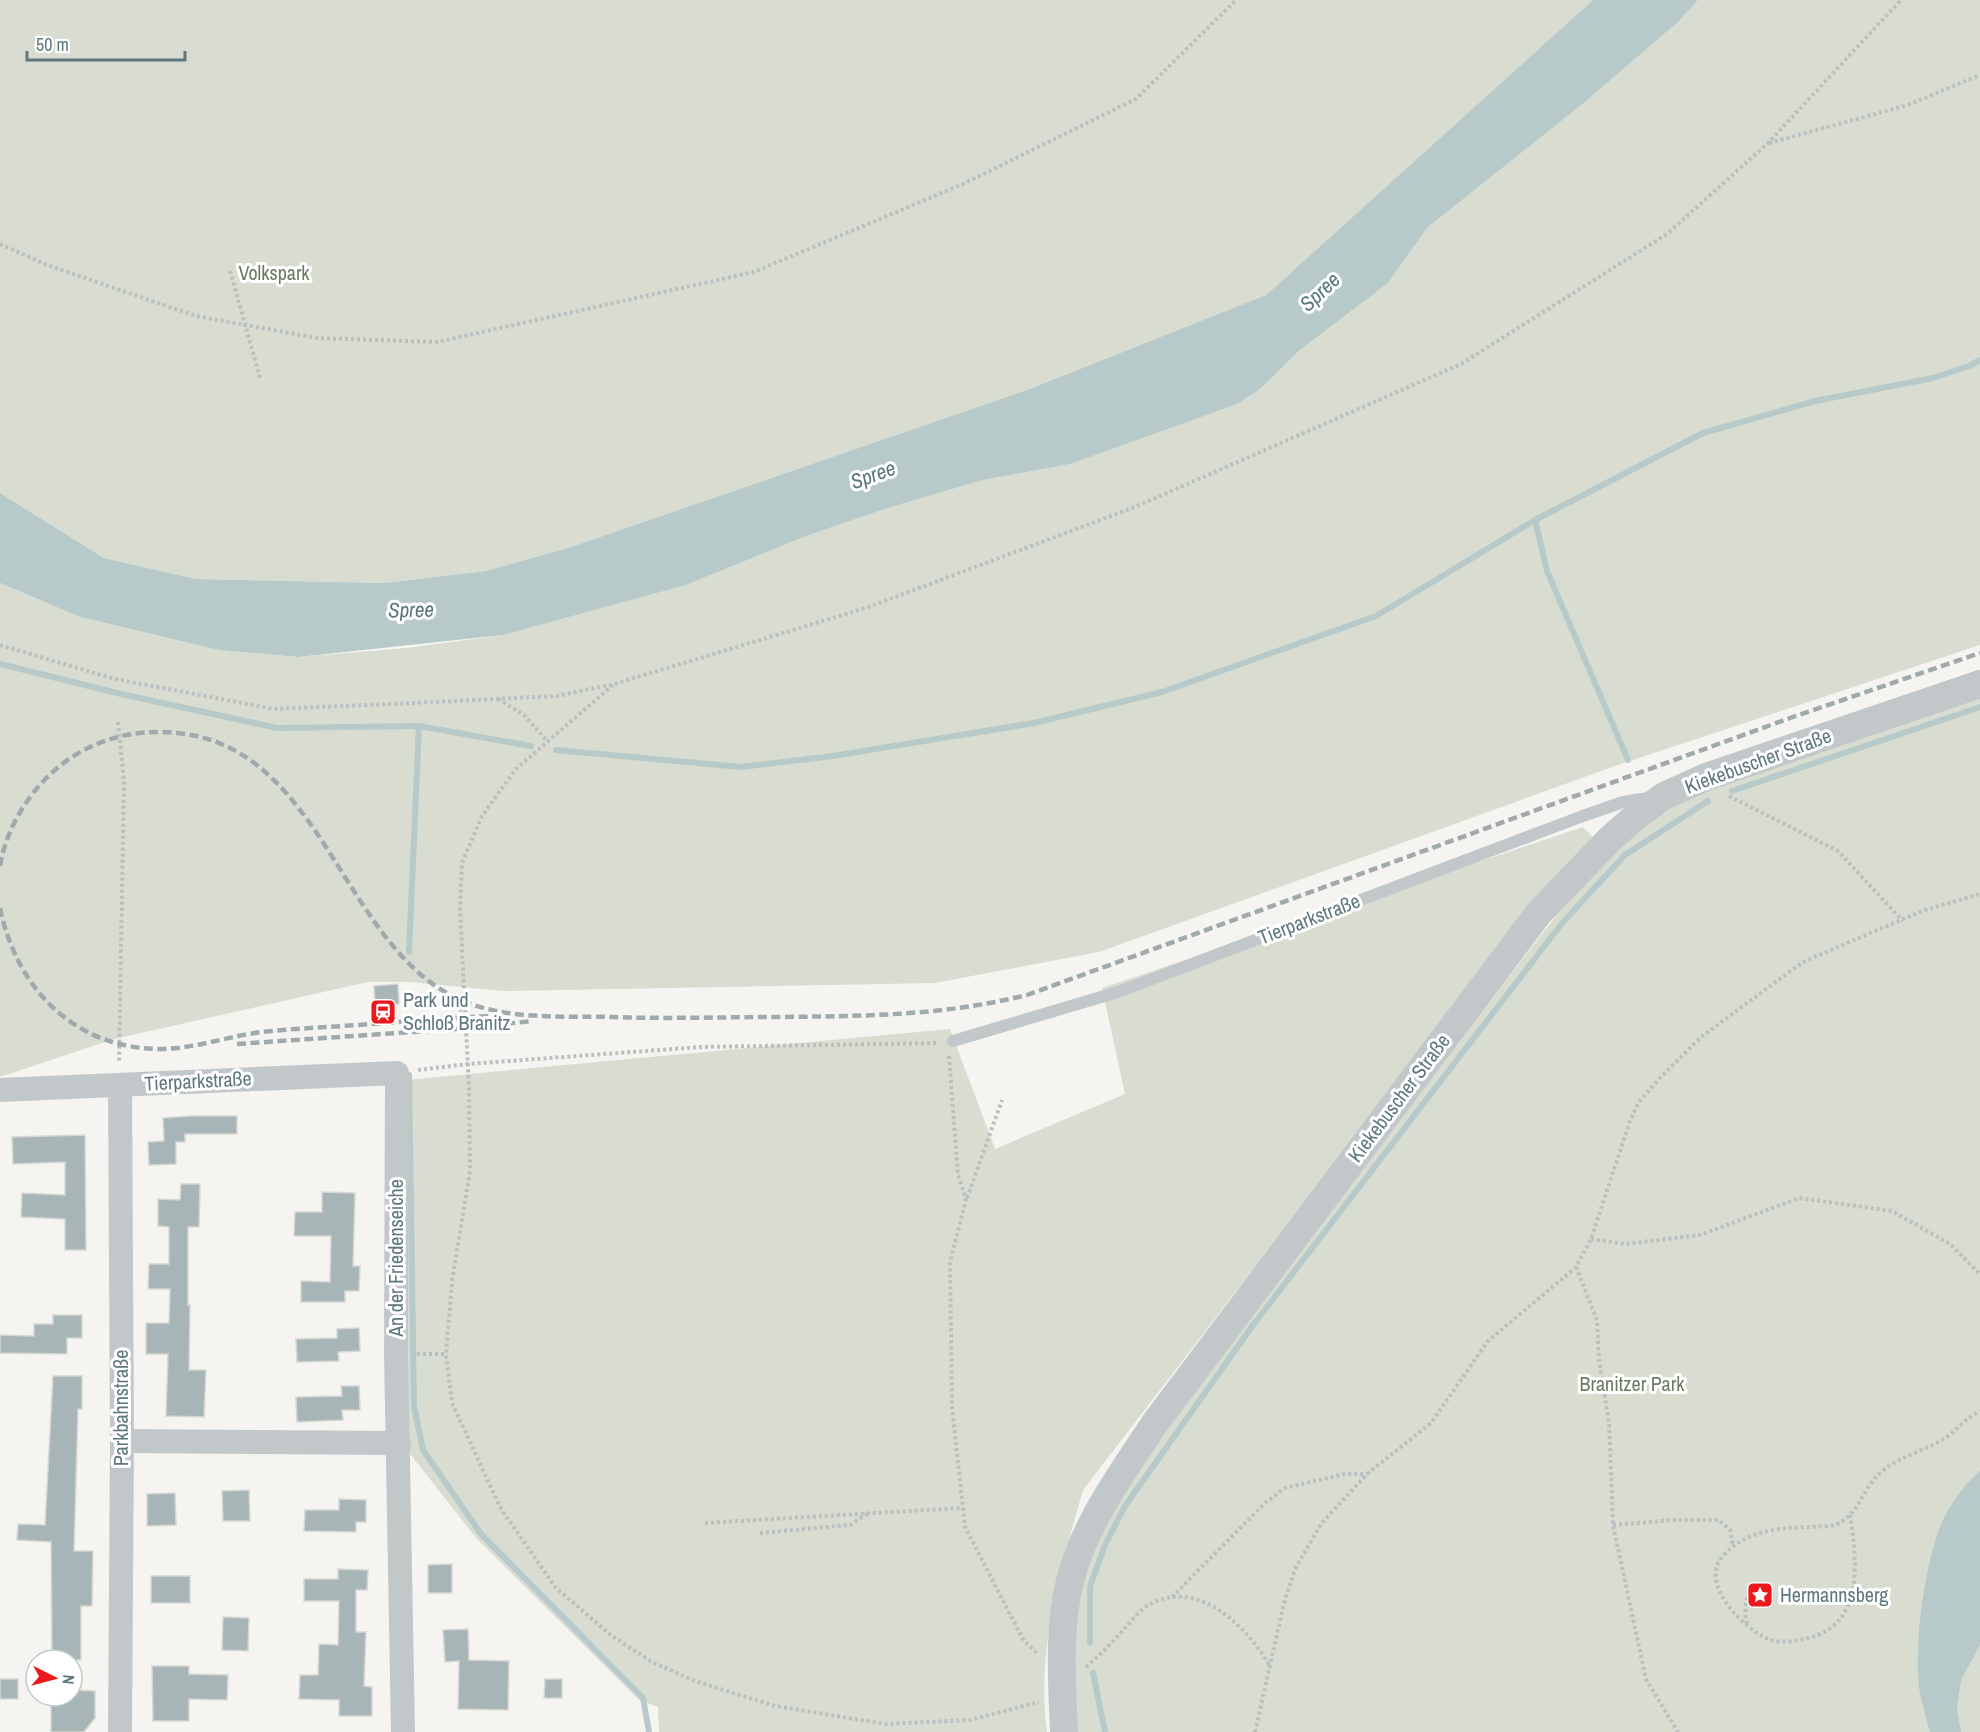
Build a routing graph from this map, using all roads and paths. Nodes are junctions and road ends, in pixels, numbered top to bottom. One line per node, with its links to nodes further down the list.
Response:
1 (1236, 0): 7 (path)
2 (1901, 0): 4 (path)
3 (1980, 75): 4 (path)
4 (1768, 143): 10 (path)
5 (0, 244): 7 (path)
6 (230, 272): 7 (path)
7 (246, 326): 8 (path)
8 (260, 378)
9 (0, 645): 12 (path)
10 (614, 684): 12 (path); 14 (path)
11 (1980, 684): 15 (street, Kiekebuscher Straße)
12 (497, 699): 14 (path)
13 (118, 722): 24 (path)
14 (548, 742): 19 (path)
15 (1706, 777): 16 (street, Kiekebuscher Straße); 18 (path)
16 (1664, 796): 21 (lane, Tierparkstraße); 53 (street, Kiekebuscher Straße)
17 (1980, 894): 18 (path)
18 (1903, 921): 28 (path)
19 (465, 1009): 20 (path); 22 (path)
20 (459, 1010)
21 (953, 1041): 22 (path); 27 (path)
22 (468, 1064): 23 (path); 32 (path)
23 (397, 1073): 24 (street, Tierparkstraße); 35 (street, An der Friedenseiche)
24 (120, 1085): 25 (street, Tierparkstraße); 34 (street, Parkbahnstraße)
25 (0, 1090)
26 (1002, 1100): 27 (path)
27 (966, 1199): 37 (path)
28 (1591, 1239): 29 (path); 30 (path)
29 (1576, 1267): 36 (path); 41 (path)
30 (1980, 1274)
31 (421, 1354): 32 (path)
32 (446, 1354): 50 (path)
33 (1980, 1411): 39 (path)
34 (122, 1441): 35 (street); 51 (street, Parkbahnstraße)
35 (399, 1443): 52 (street, An der Friedenseiche)
36 (1367, 1474): 45 (path); 49 (path)
37 (961, 1508): 38 (path); 47 (path)
38 (868, 1514): 40 (path); 42 (path)
39 (1850, 1515): 43 (path); 46 (path)
40 (705, 1523)
41 (1613, 1525): 43 (path); 55 (path)
42 (760, 1533)
43 (1734, 1547): 46 (path)
44 (1760, 1587): 46 (path)
45 (1171, 1598): 48 (path); 49 (path)
46 (1747, 1625)
47 (1042, 1657)
48 (1085, 1668)
49 (1271, 1669): 54 (path)
50 (1045, 1698)
51 (120, 1732)
52 (403, 1732)
53 (1064, 1732)
54 (1255, 1732)
55 (1678, 1732)

